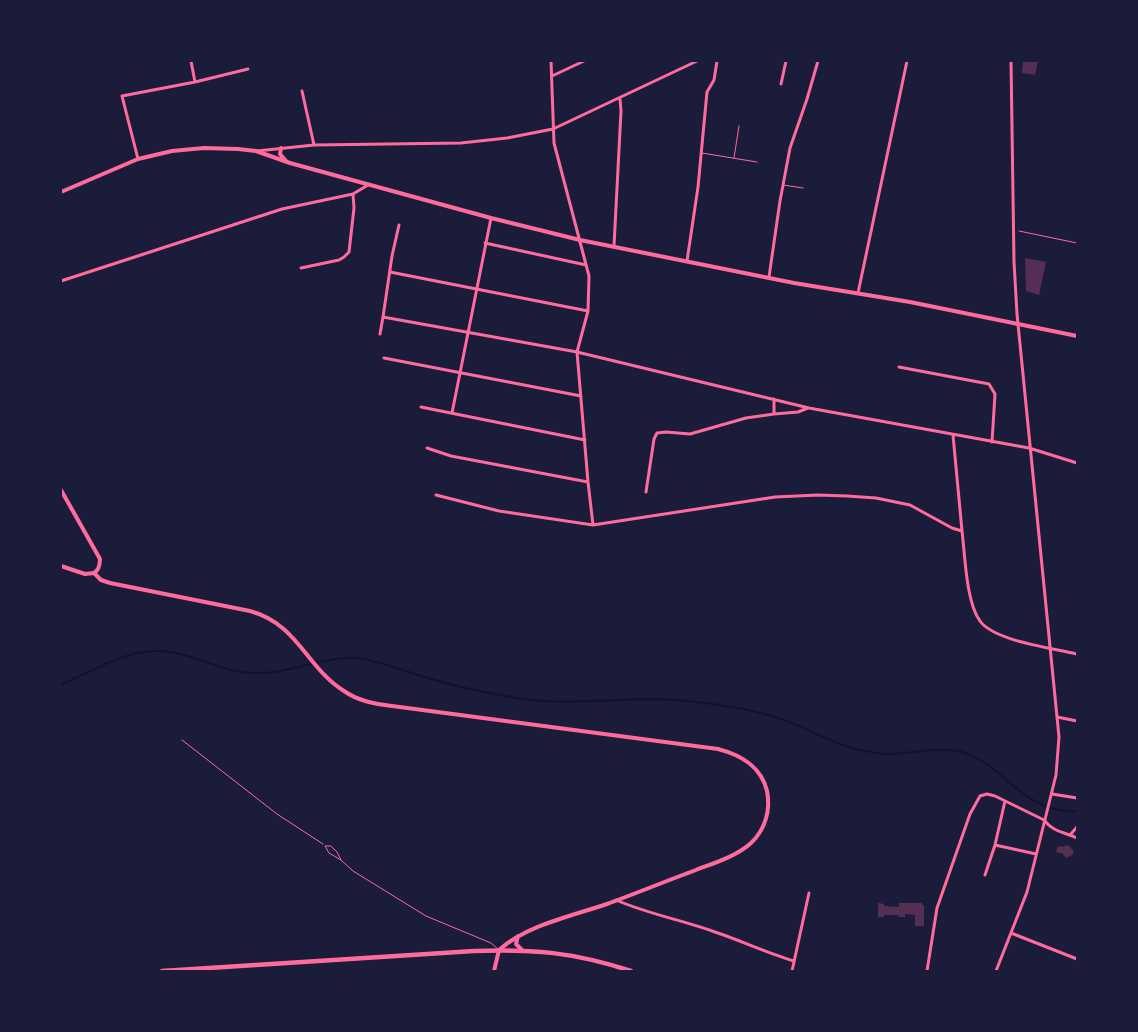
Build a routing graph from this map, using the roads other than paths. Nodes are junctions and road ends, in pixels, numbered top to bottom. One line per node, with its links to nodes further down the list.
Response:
1 (191, 61): 12 (street)
2 (551, 61): 11 (street)
3 (584, 61): 11 (street)
4 (697, 61): 15 (street)
5 (717, 61): 21 (street)
6 (786, 61): 13 (street)
7 (818, 61): 26 (street)
8 (907, 61): 43 (street)
9 (1011, 61): 46 (street)
10 (248, 69): 12 (street)
11 (552, 76): 17 (street)
12 (195, 82): 22 (street)
13 (780, 84)
14 (302, 91): 18 (street)
15 (620, 99): 17 (street); 35 (street)
16 (739, 126): 23 (lane)
17 (553, 129): 18 (street); 33 (street)
18 (314, 145): 19 (street)
19 (281, 148): 20 (street); 24 (street)
20 (256, 151): 22 (street); 24 (street)
21 (702, 152): 23 (lane); 36 (street)
22 (138, 159): 29 (street)
23 (734, 159): 25 (lane)
24 (286, 162): 27 (street)
25 (757, 162)
26 (782, 184): 28 (lane); 40 (street)
27 (368, 185): 30 (street); 31 (street)
28 (803, 188)
29 (61, 192)
30 (353, 194): 38 (street); 41 (street)
31 (491, 218): 33 (street); 34 (street)
32 (399, 224): 39 (street)
33 (580, 240): 35 (street); 37 (street)
34 (485, 242): 37 (street); 42 (street)
35 (614, 246): 36 (street)
36 (687, 261): 40 (street)
37 (586, 265): 44 (street)
38 (301, 268)
39 (390, 272): 42 (street); 45 (street)
40 (770, 278): 43 (street)
41 (61, 281)
42 (476, 288): 44 (street); 47 (street)
43 (858, 293): 46 (street)
44 (588, 310): 50 (street)
45 (383, 317): 47 (street); 48 (street)
46 (1018, 323): 49 (street); 64 (street)
47 (468, 332): 50 (street); 53 (street)
48 (380, 334)
49 (1077, 336)
50 (577, 352): 54 (street); 55 (street)
51 (384, 358): 53 (street)
52 (899, 367): 62 (street)
53 (459, 373): 54 (street); 58 (street)
54 (581, 396): 61 (street)
55 (774, 399): 57 (street); 59 (street)
56 (421, 407): 58 (street)
57 (809, 408): 59 (street); 60 (street)
58 (452, 413): 61 (street)
59 (774, 414): 68 (street)
60 (953, 435): 62 (street); 71 (street)
61 (585, 440): 66 (street)
62 (992, 442): 64 (street)
63 (427, 448): 66 (street)
64 (1029, 448): 65 (street); 74 (street)
65 (1077, 463)
66 (588, 482): 70 (street)
67 (61, 490): 73 (street)
68 (646, 492)
69 (436, 495): 70 (street)
70 (593, 525): 71 (street)
71 (962, 531): 74 (street)
72 (61, 566): 73 (street)
73 (94, 573): 90 (street)
74 (1049, 648): 75 (street); 76 (street)
75 (1077, 654)
76 (1057, 717): 77 (street); 78 (street)
77 (1077, 721)
78 (1052, 794): 79 (street); 81 (street)
79 (1077, 798)
80 (1006, 801): 81 (street); 85 (street); 101 (street)
81 (1044, 820): 83 (street); 86 (street)
82 (1077, 827): 83 (street)
83 (1070, 835): 84 (street)
84 (1077, 838)
85 (995, 845): 86 (street); 88 (street)
86 (1036, 854): 91 (street)
87 (341, 860): 87 (lane); 93 (lane)
88 (985, 875)
89 (809, 893): 96 (street)
90 (616, 900): 92 (street); 96 (street)
91 (1011, 933): 95 (street); 102 (street)
92 (518, 936): 93 (street); 94 (street)
93 (499, 950): 94 (main road); 97 (main road); 98 (street)
94 (522, 950): 99 (main road)
95 (1077, 959)
96 (794, 961): 100 (street)
97 (162, 971)
98 (494, 971)
99 (631, 971)
100 (792, 971)
101 (927, 971)
102 (996, 971)

